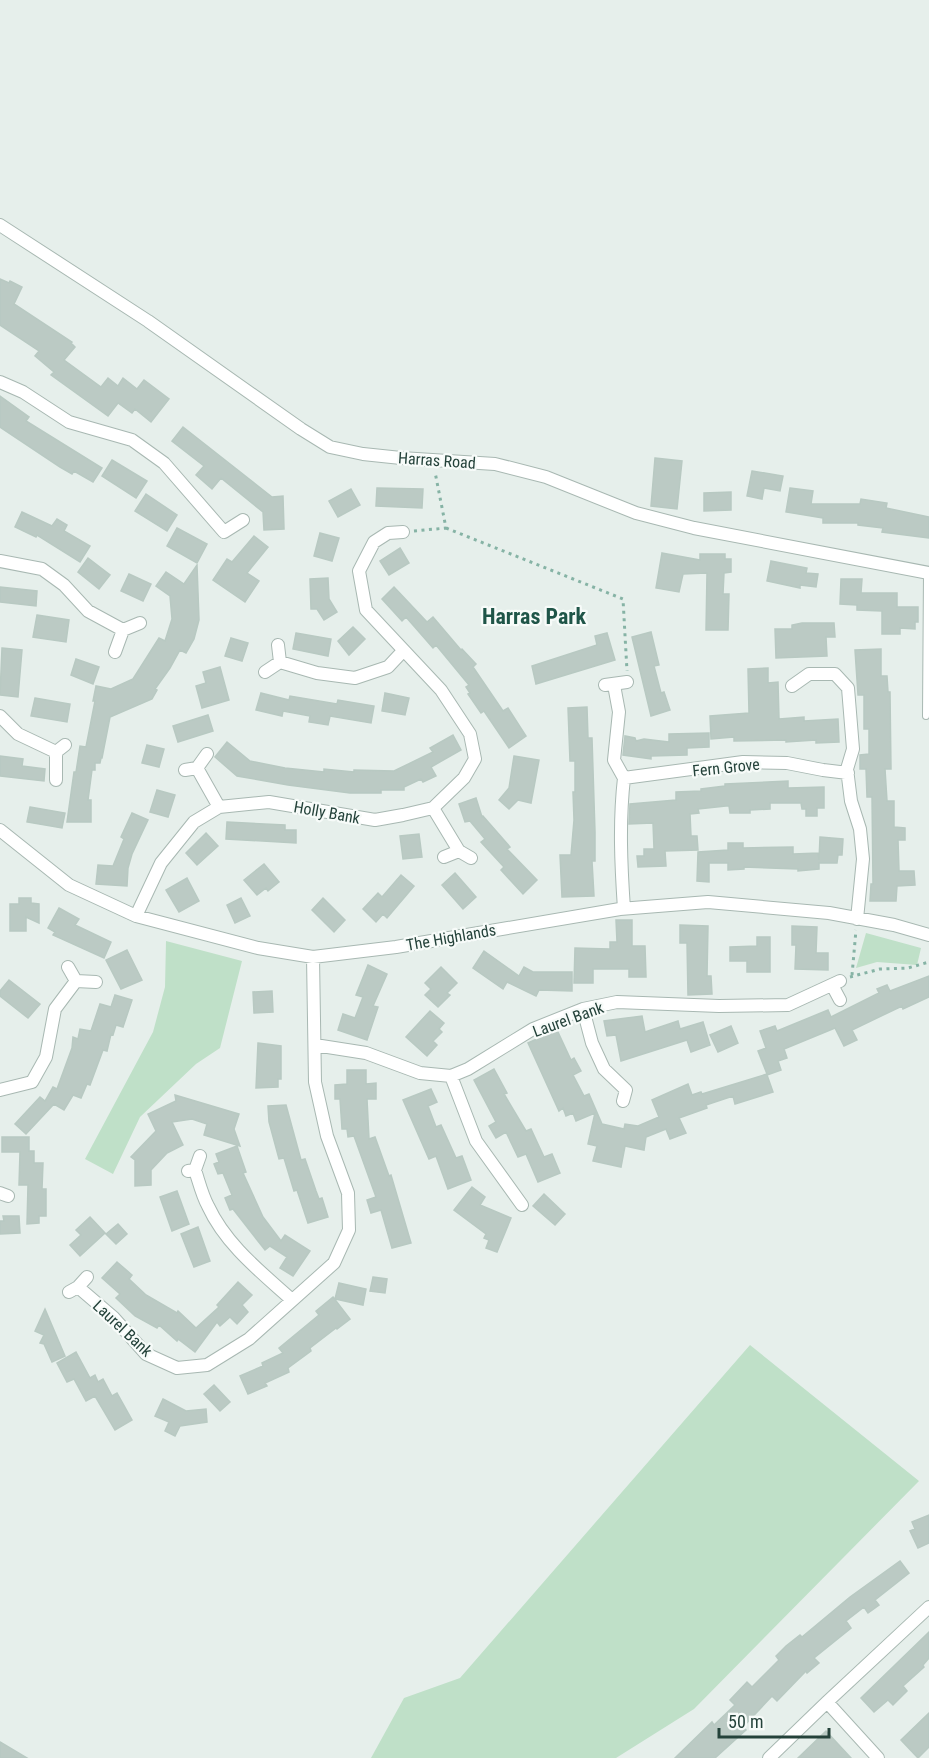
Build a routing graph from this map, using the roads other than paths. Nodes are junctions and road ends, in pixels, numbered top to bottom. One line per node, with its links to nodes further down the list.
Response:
1 (0, 225): 10 (street, Harras Road)
2 (0, 382): 5 (street)
3 (243, 520): 5 (street)
4 (372, 527): 7 (street)
5 (224, 532): 8 (street)
6 (403, 532): 7 (street)
7 (381, 538): 14 (street)
8 (220, 545)
9 (0, 561): 12 (street)
10 (928, 573): 21 (lane)
11 (140, 623): 12 (street)
12 (123, 630): 15 (street)
13 (278, 645): 16 (street)
14 (403, 651): 16 (street); 27 (street)
15 (115, 652)
16 (280, 662): 17 (street)
17 (265, 672)
18 (627, 682): 24 (street)
19 (792, 686): 23 (street)
20 (0, 716): 25 (street)
21 (926, 716)
22 (207, 754): 26 (street)
23 (848, 773): 24 (street, Fern Grove); 34 (street)
24 (624, 778): 32 (street)
25 (56, 780)
26 (219, 807): 27 (street, Holly Bank); 33 (street, Holly Bank)
27 (433, 808): 29 (street)
28 (0, 830): 33 (street, The Highlands)
29 (459, 851): 30 (street); 31 (street)
30 (444, 857)
31 (471, 858)
32 (624, 909): 34 (street, The Highlands); 36 (street, The Highlands)
33 (136, 916): 36 (street, The Highlands)
34 (857, 919): 35 (street, The Highlands)
35 (929, 934)
36 (313, 957): 42 (street, Laurel Bank)
37 (68, 967): 38 (street)
38 (76, 981): 39 (street); 44 (street)
39 (96, 982)
40 (840, 1000): 41 (street, Laurel Bank)
41 (583, 1010): 43 (street, Laurel Bank); 45 (street)
42 (315, 1045): 43 (street); 49 (street, Laurel Bank)
43 (451, 1076): 47 (street)
44 (0, 1090)
45 (623, 1101)
46 (200, 1156): 49 (street)
47 (522, 1205)
48 (87, 1276): 49 (street, Laurel Bank)
49 (292, 1300)
50 (929, 1607): 51 (street)
51 (827, 1702): 52 (street); 53 (street)
52 (769, 1758)
53 (878, 1758)

